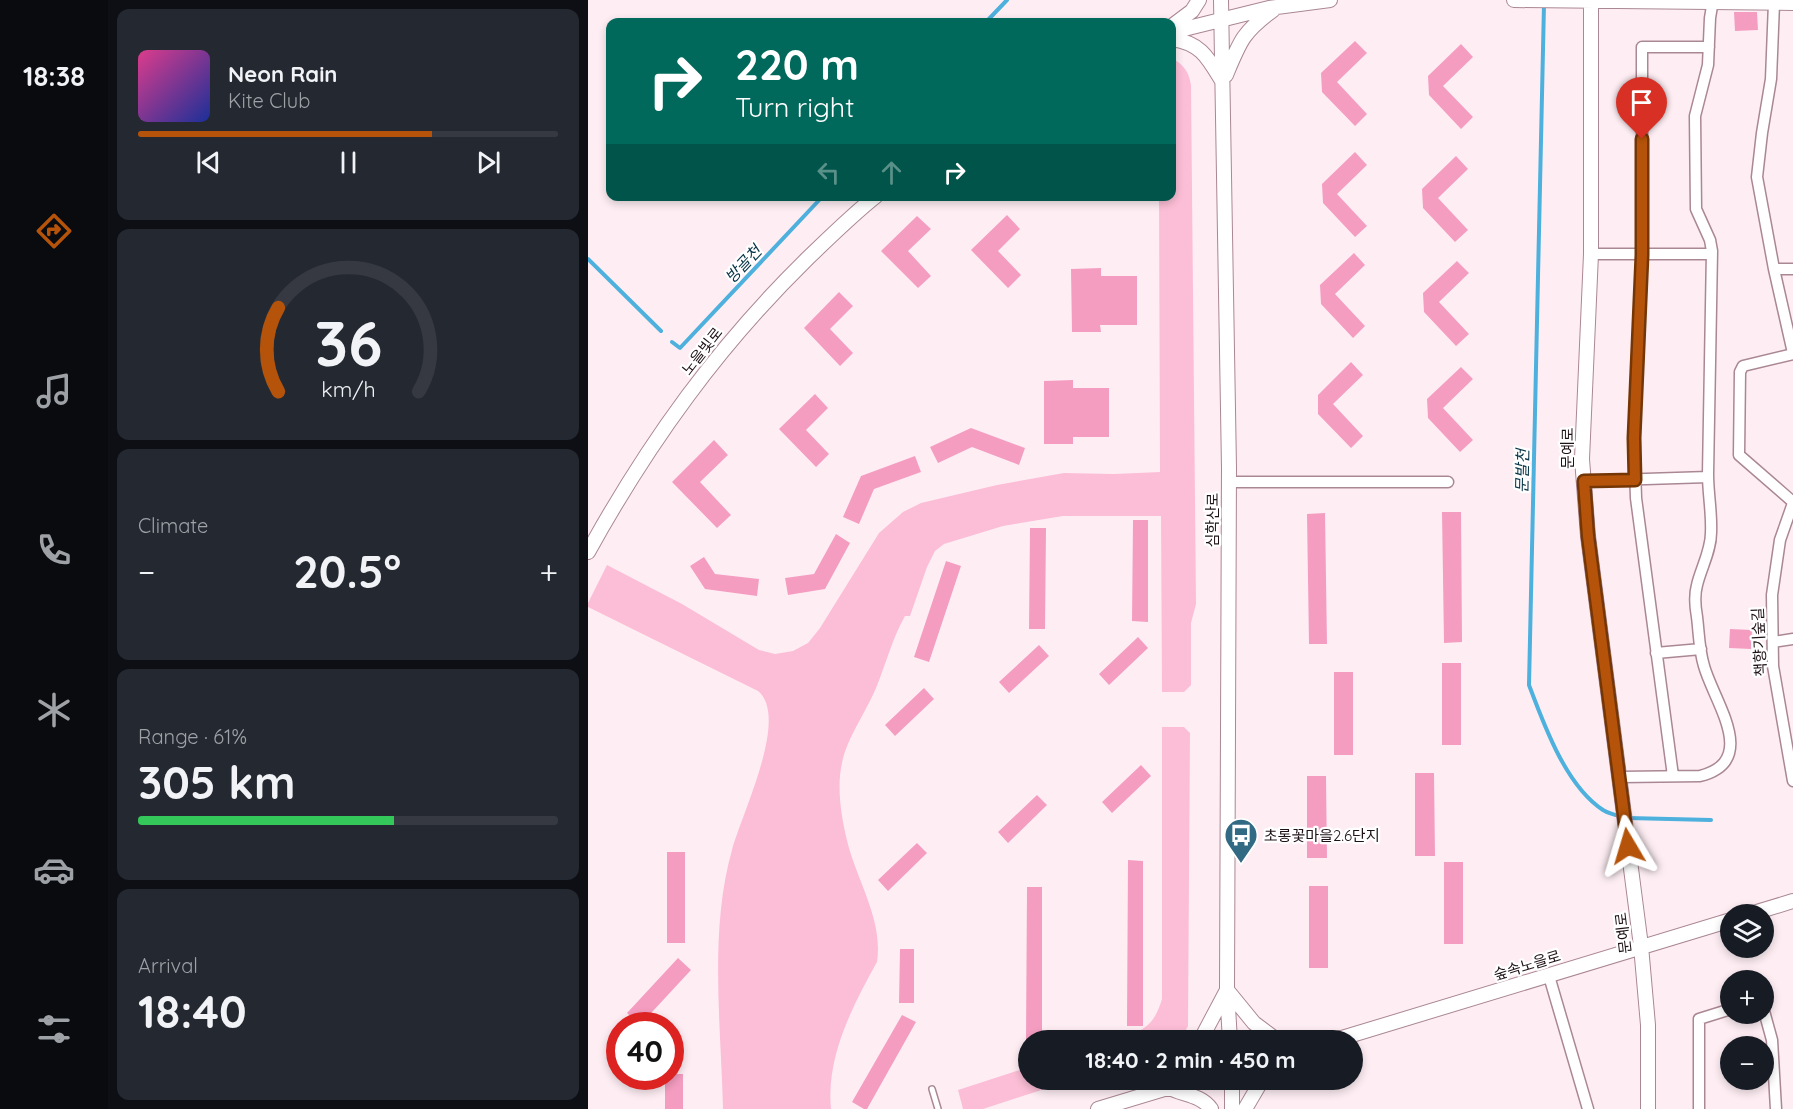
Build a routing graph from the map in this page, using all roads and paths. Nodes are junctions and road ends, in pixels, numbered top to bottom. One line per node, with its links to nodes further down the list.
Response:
1 (1199, 0): 13 (street)
2 (1221, 0): 12 (street, 심학산로)
3 (1256, 0): 11 (street)
4 (1330, 0): 11 (street)
5 (1514, 0): 6 (street)
6 (1526, 0): 7 (street)
7 (1591, 1): 8 (street); 19 (street, 문예로)
8 (1713, 1): 9 (street); 16 (street)
9 (1774, 3): 10 (street); 22 (street)
10 (1793, 3)
11 (1277, 7): 12 (street); 17 (street)
12 (1222, 19): 14 (street); 17 (street, 심학산로)
13 (1176, 23)
14 (1176, 31)
15 (1176, 39): 17 (street)
16 (1709, 46): 20 (street); 21 (street)
17 (1222, 82): 28 (street, 심학산로)
18 (870, 201): 31 (street, 노을빛로)
19 (1591, 254): 21 (street); 27 (street, 문예로)
20 (1712, 254): 21 (street); 25 (street)
21 (1642, 255): 26 (street)
22 (1774, 269): 23 (street); 24 (street)
23 (1793, 269)
24 (1793, 353): 30 (street)
25 (1708, 477): 26 (street); 34 (street)
26 (1635, 480): 27 (street); 35 (street)
27 (1584, 481): 40 (street, 문예로)
28 (1229, 482): 29 (street); 47 (street, 심학산로)
29 (1448, 482)
30 (1793, 502): 33 (street, 책향기숲길)
31 (588, 552)
32 (1793, 639): 33 (street)
33 (1773, 642): 37 (street, 책향기숲길)
34 (1701, 649): 35 (street); 39 (street)
35 (1656, 653): 39 (street)
36 (1793, 705): 37 (street)
37 (1780, 707): 38 (street, 책향기숲길)
38 (1792, 769): 41 (street, 책향기숲길)
39 (1673, 776): 40 (street)
40 (1621, 777): 45 (street, 문예로)
41 (1793, 781)
42 (1793, 901): 43 (street)
43 (1774, 907)
44 (1720, 923): 45 (street, 숲속노을로)
45 (1641, 946): 46 (street, 숲속노을로); 65 (street, 문예로)
46 (1549, 976): 53 (street, 숲속노을로); 64 (street)
47 (1227, 990): 50 (street); 51 (street, 심학산로); 52 (street)
48 (1720, 1012): 66 (street)
49 (1768, 1024): 67 (street)
50 (1206, 1030)
51 (1229, 1030)
52 (1263, 1030)
53 (1363, 1032)
54 (932, 1089): 59 (lane)
55 (1153, 1090): 60 (street)
56 (1184, 1090): 61 (street)
57 (1232, 1090): 62 (street)
58 (1256, 1090): 63 (street)
59 (938, 1109)
60 (1098, 1109)
61 (1211, 1109)
62 (1232, 1109)
63 (1245, 1109)
64 (1588, 1109)
65 (1648, 1109)
66 (1699, 1109)
67 (1776, 1109)

